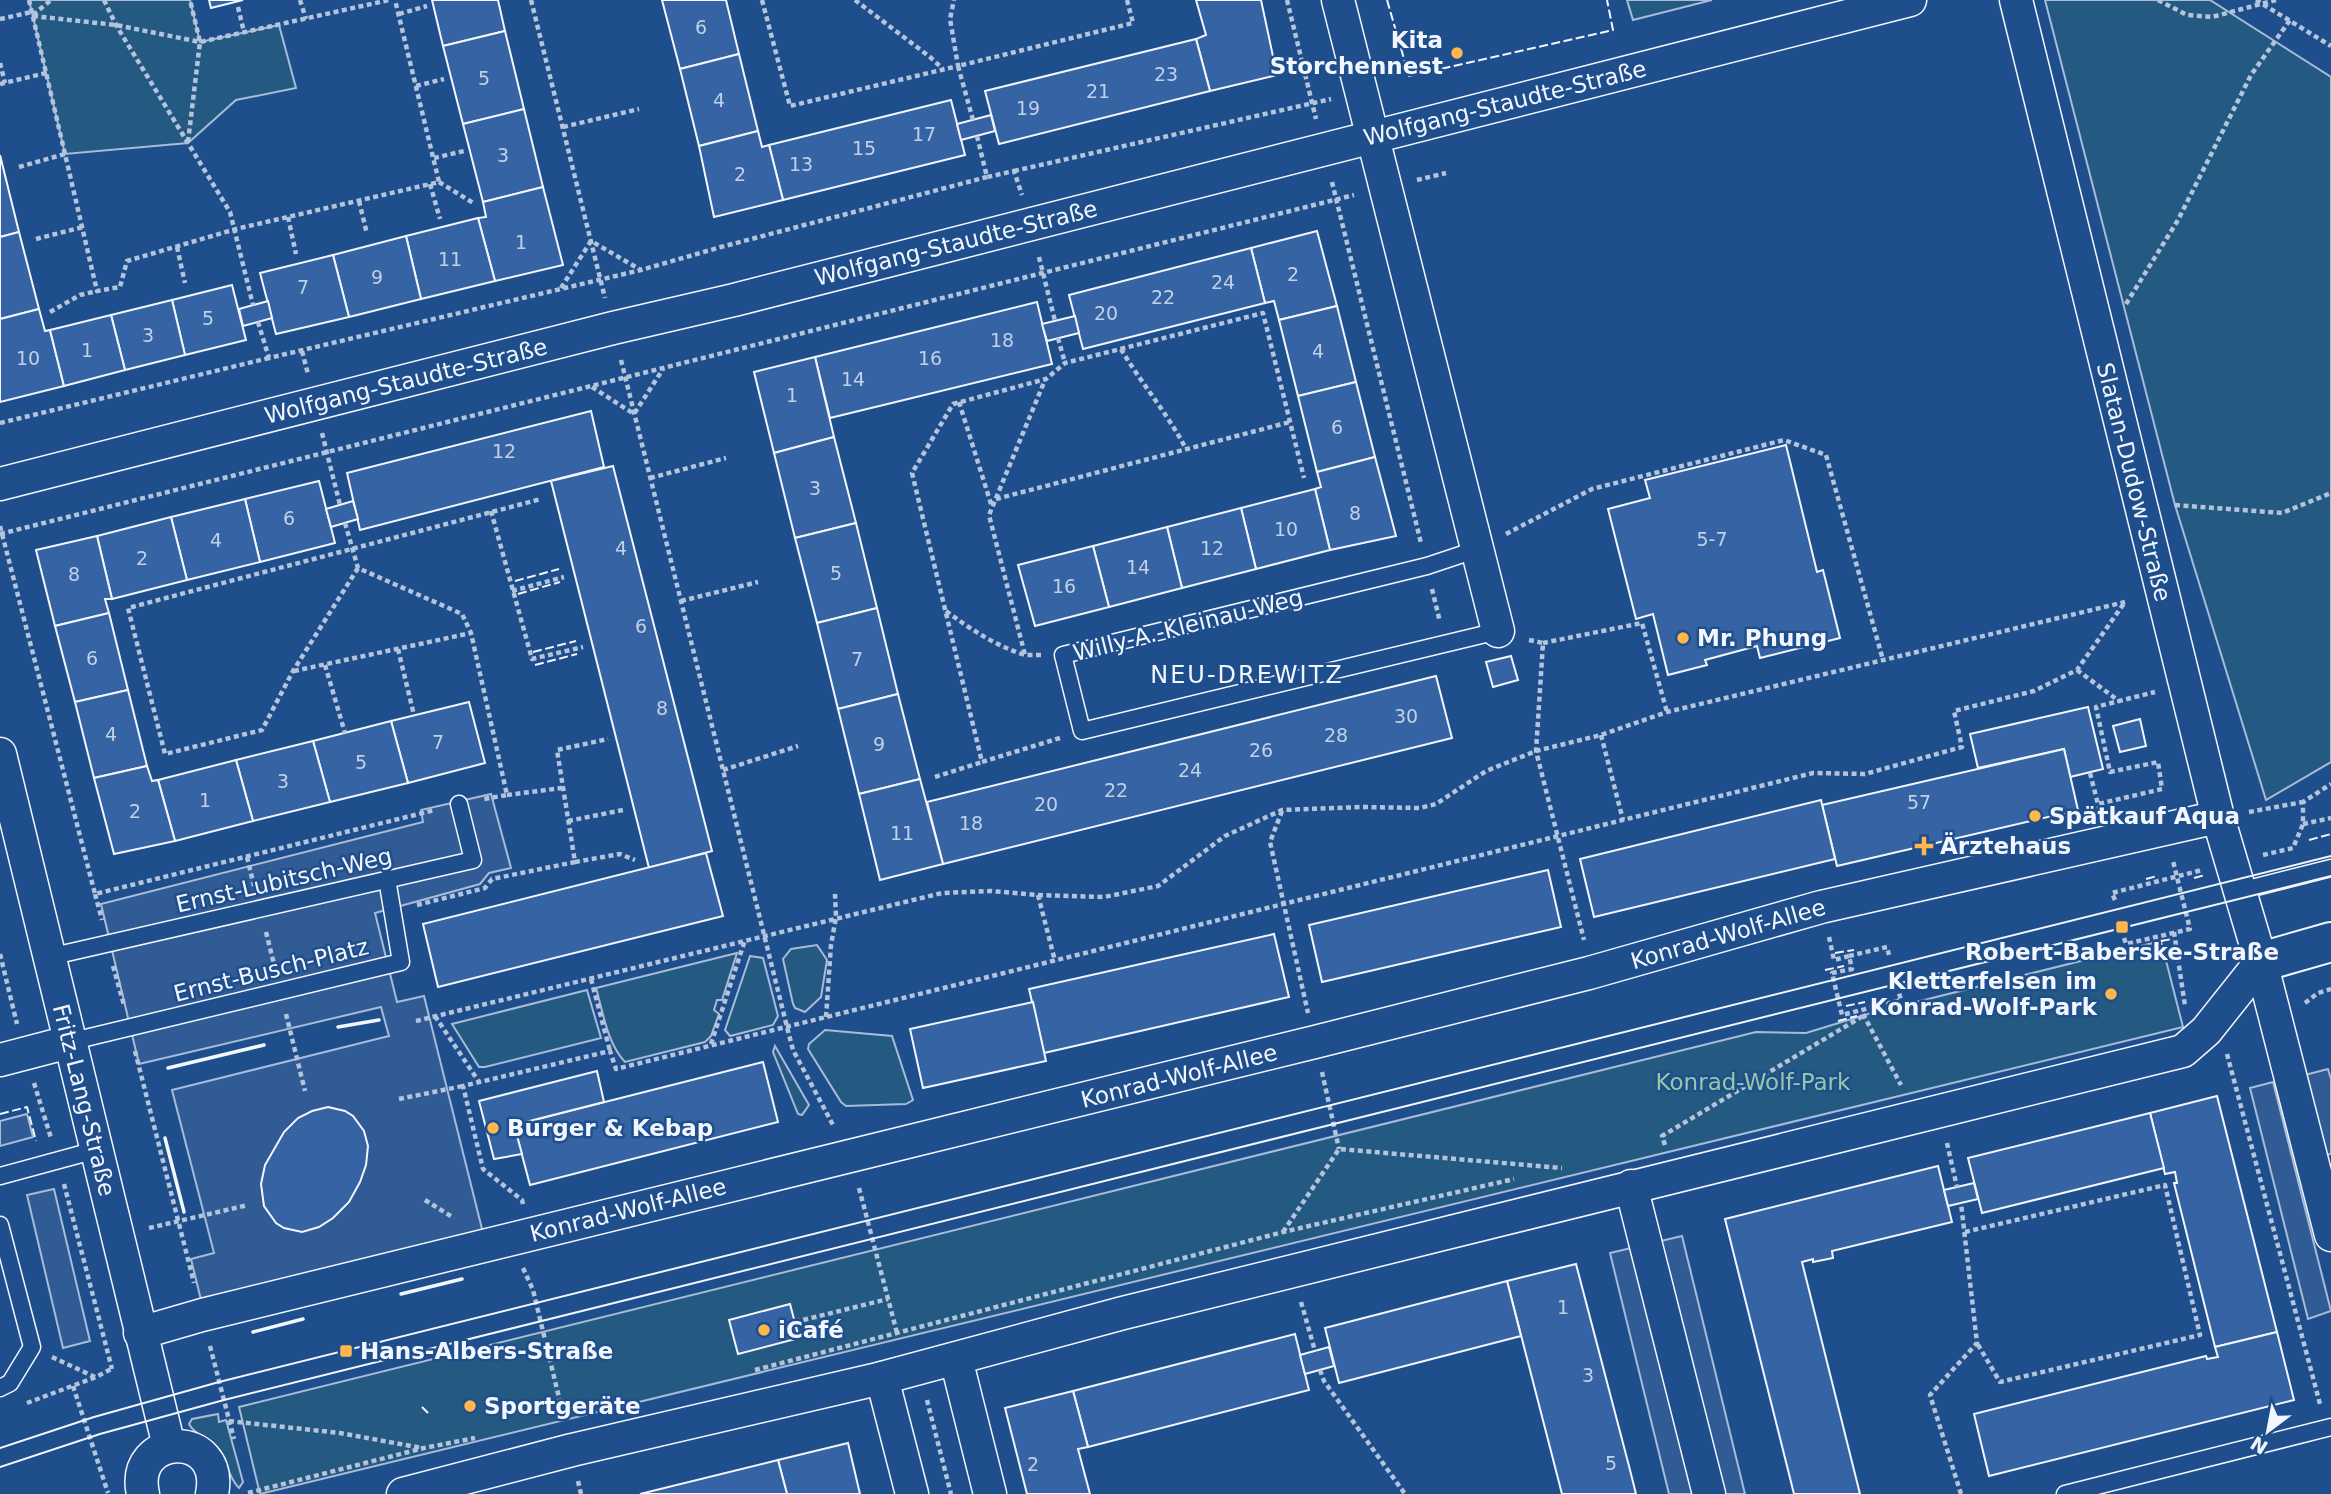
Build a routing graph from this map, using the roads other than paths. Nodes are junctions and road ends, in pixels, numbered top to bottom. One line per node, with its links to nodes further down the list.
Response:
1 (1338, 0): 4 (street)
2 (1910, 0): 4 (street, Wolfgang-Staudte-Straße)
3 (2016, 0): 10 (street, Slatan-Dudow-Straße)
4 (1373, 137): 5 (street, Wolfgang-Staudte-Straße); 6 (street)
5 (0, 484)
6 (1478, 549): 7 (street); 7 (lane, Willy-A.-Kleinau-Weg)
7 (1498, 631)
8 (0, 754): 15 (street, Fritz-Lang-Straße)
9 (459, 804): 12 (lane, Ernst-Lubitsch-Weg)
10 (2218, 817): 13 (street, Slatan-Dudow-Straße); 24 (street, Konrad-Wolf-Allee)
11 (2331, 867): 13 (lane)
12 (387, 879): 15 (lane, Ernst-Lubitsch-Weg); 17 (lane, Ernst-Busch-Platz)
13 (2240, 891): 16 (street, Slatan-Dudow-Straße)
14 (2331, 942): 16 (street)
15 (49, 957): 17 (street, Fritz-Lang-Straße)
16 (2261, 962): 21 (street); 23 (street)
17 (69, 1042): 18 (street); 19 (street, Fritz-Lang-Straße)
18 (0, 1060)
19 (96, 1150): 20 (lane); 24 (street, Fritz-Lang-Straße)
20 (0, 1176)
21 (1631, 1186): 25 (street); 35 (street)
22 (0, 1225): 27 (lane)
23 (2331, 1235)
24 (140, 1333): 29 (street, Fritz-Lang-Straße)
25 (956, 1359): 26 (street); 34 (street)
26 (881, 1378): 32 (street); 33 (street)
27 (0, 1388)
28 (2329, 1428): 36 (lane)
29 (169, 1446): 30 (street); 31 (street)
30 (143, 1494)
31 (213, 1494)
32 (403, 1494)
33 (912, 1494)
34 (990, 1494)
35 (1709, 1494)
36 (2066, 1494)

